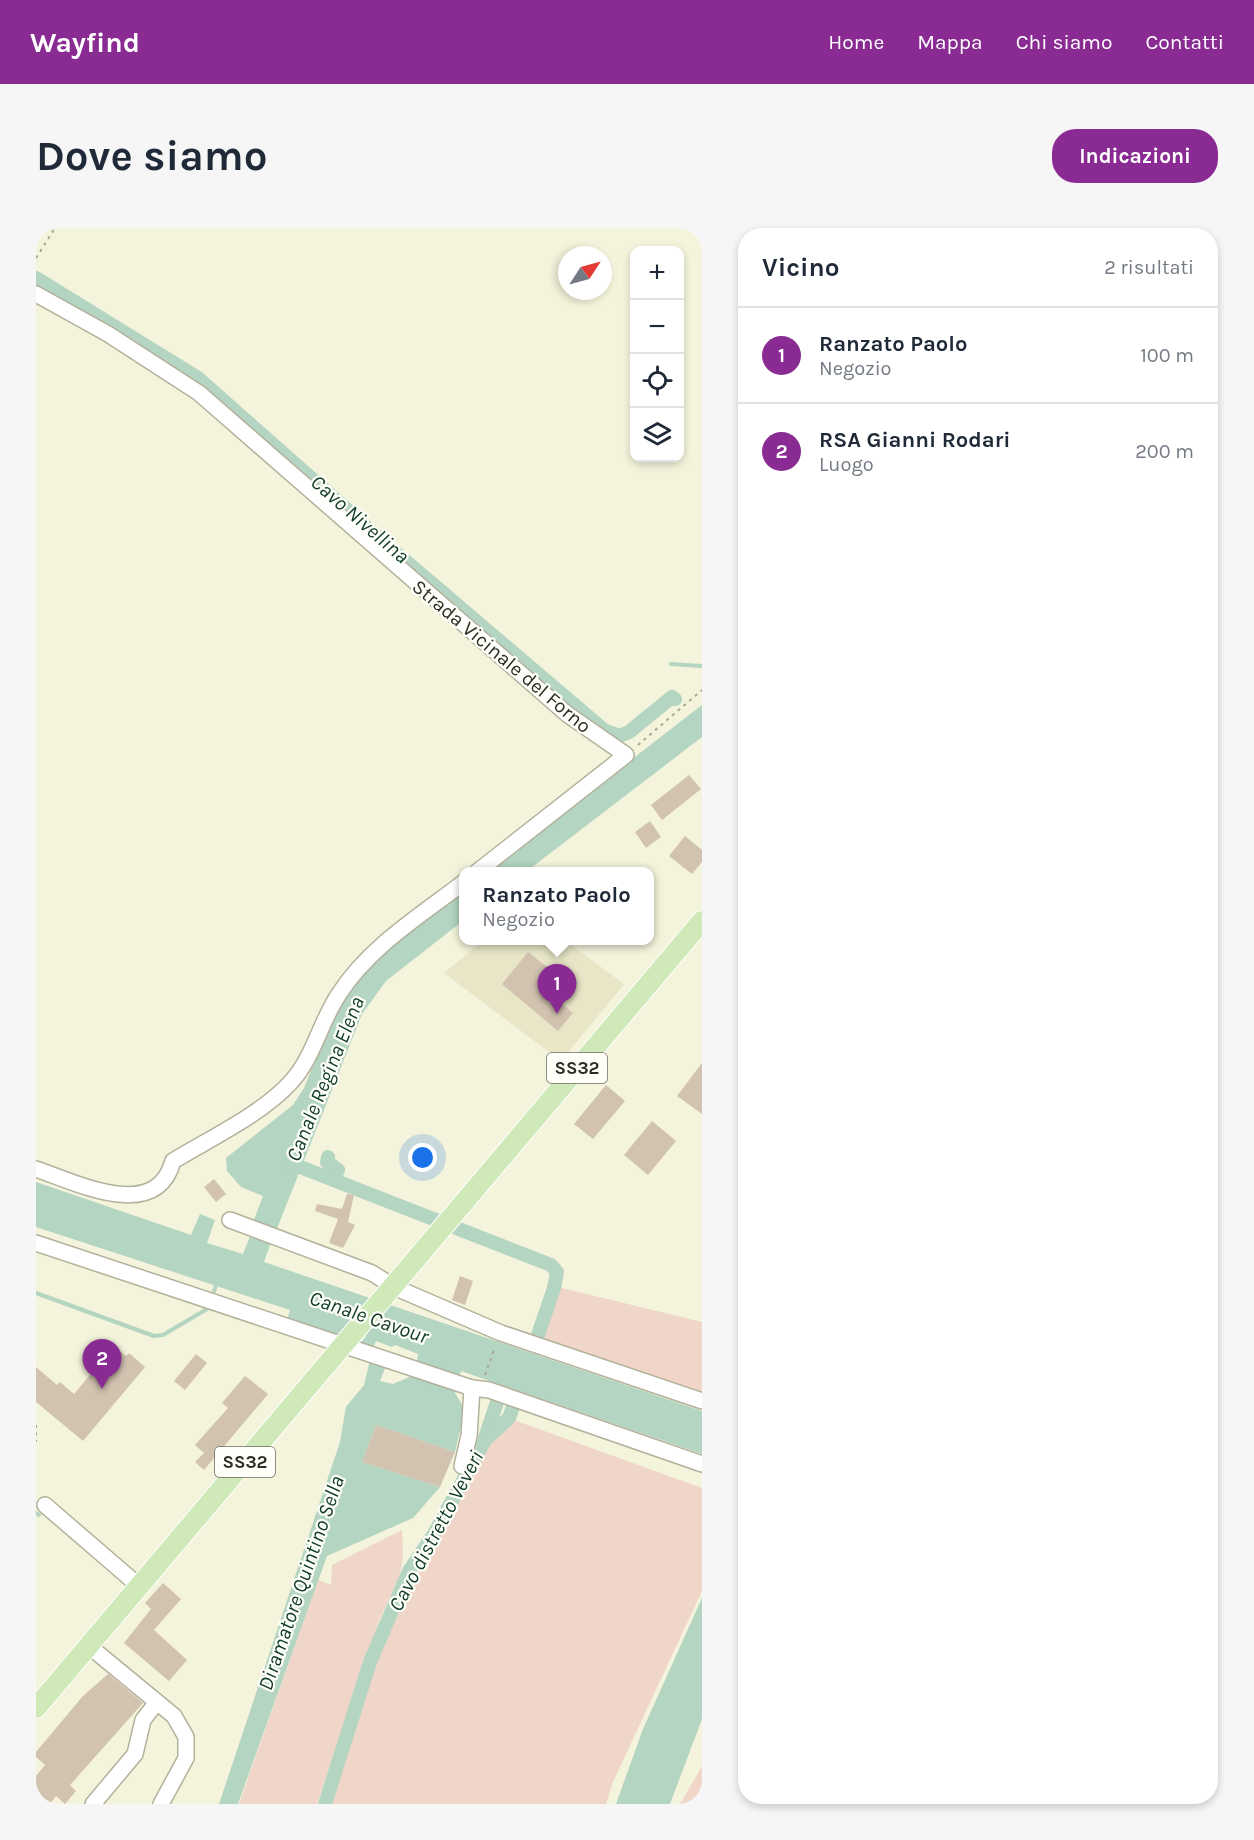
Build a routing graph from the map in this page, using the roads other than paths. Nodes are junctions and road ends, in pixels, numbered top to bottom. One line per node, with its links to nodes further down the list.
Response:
1 (36, 294): 2 (street, Strada Vicinale del Forno)
2 (483, 867)
3 (459, 886): 5 (street)
4 (702, 921): 8 (main road, SS32)
5 (36, 1169)
6 (230, 1220): 8 (street)
7 (36, 1243): 9 (street)
8 (389, 1293): 9 (main road, SS32); 11 (street)
9 (347, 1343): 10 (street); 15 (main road, SS32)
10 (478, 1383): 12 (street); 13 (street)
11 (702, 1401)
12 (702, 1464)
13 (462, 1466)
14 (45, 1505): 15 (street)
15 (140, 1586): 16 (main road, SS32)
16 (89, 1646): 17 (street); 18 (main road, SS32)
17 (157, 1702): 19 (street); 20 (street)
18 (36, 1708)
19 (93, 1804)
20 (161, 1804)

